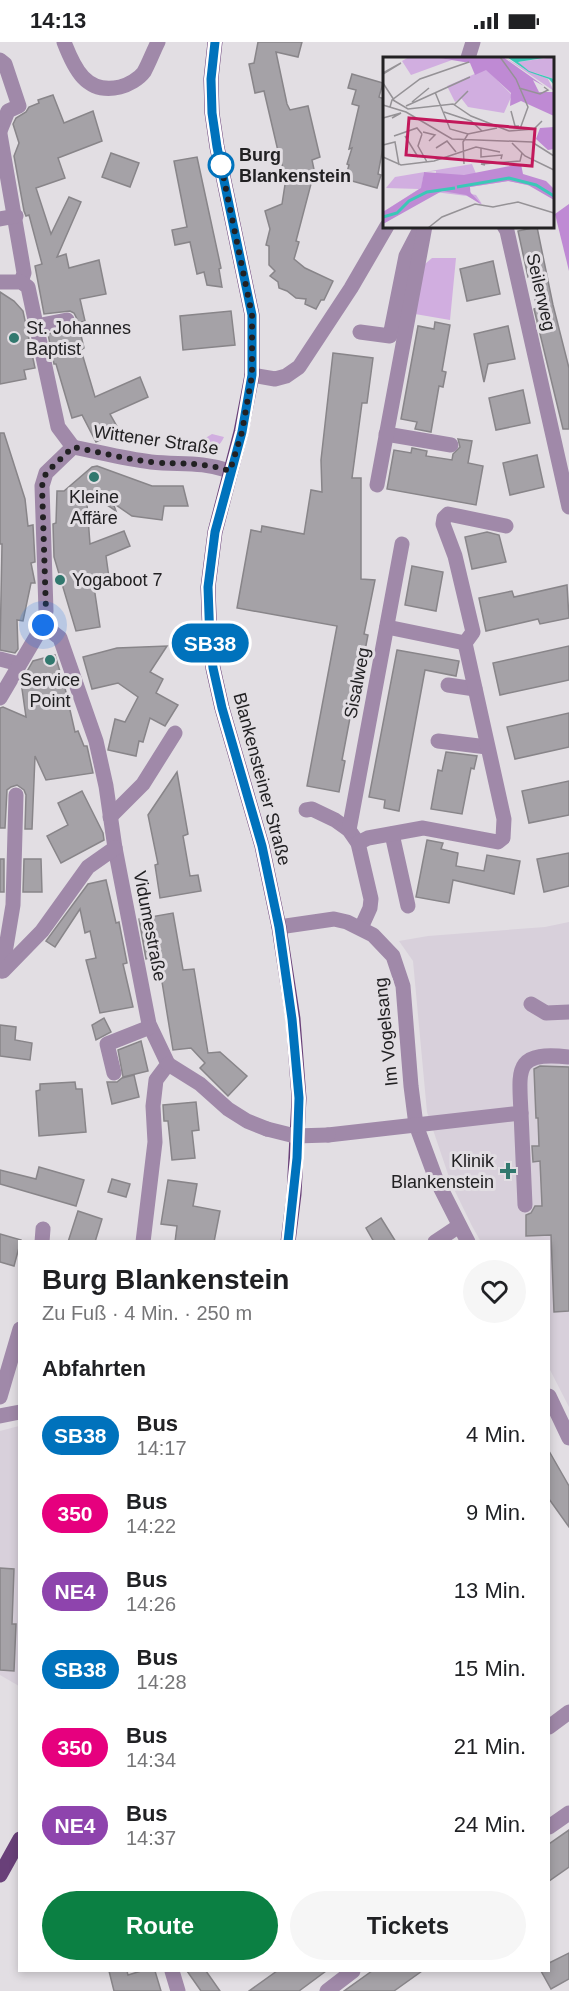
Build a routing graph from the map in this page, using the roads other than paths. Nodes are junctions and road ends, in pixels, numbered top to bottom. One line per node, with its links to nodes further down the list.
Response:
1 (64, 42): 2 (street)
2 (158, 42)
3 (216, 42): 20 (main road, Wittener Straße)
4 (473, 42): 5 (street)
5 (468, 57)
6 (0, 60): 7 (street)
7 (0, 132): 8 (street)
8 (1, 152): 9 (street)
9 (16, 216): 10 (street); 16 (street)
10 (0, 219)
11 (386, 228): 20 (street)
12 (422, 228): 19 (street)
13 (423, 228): 21 (street)
14 (505, 228): 26 (street, Seilerweg)
15 (0, 282): 16 (street)
16 (21, 282): 18 (street)
17 (67, 320): 18 (street)
18 (36, 326): 23 (street)
19 (360, 332)
20 (252, 375): 24 (main road, Wittener Straße)
21 (386, 434): 22 (street); 25 (street)
22 (451, 445)
23 (73, 447): 24 (street, Wittener Straße); 29 (street)
24 (230, 471): 48 (main road, Blankensteiner Straße)
25 (377, 485)
26 (569, 507)
27 (506, 526): 31 (street)
28 (402, 544): 30 (street, Sisalweg)
29 (43, 625): 33 (street); 42 (street, Vidumestraße)
30 (387, 627): 31 (street); 43 (street, Sisalweg)
31 (465, 643): 35 (street)
32 (0, 659): 33 (street)
33 (19, 664): 36 (street)
34 (448, 685): 35 (street)
35 (475, 689): 39 (street)
36 (0, 698)
37 (175, 733): 42 (street)
38 (438, 741): 39 (street)
39 (487, 747): 44 (street)
40 (16, 795): 50 (street)
41 (306, 810): 43 (street)
42 (110, 817): 46 (street, Vidumestraße)
43 (349, 830): 45 (street)
44 (392, 834): 45 (street); 47 (street)
45 (358, 843): 49 (street)
46 (115, 848): 50 (street); 53 (street, Vidumestraße)
47 (408, 906)
48 (279, 927): 49 (street, Im Vogelsang); 62 (main road, Blankensteiner Straße)
49 (361, 928): 58 (street, Im Vogelsang)
50 (1, 973)
51 (531, 1004): 52 (street)
52 (569, 1012)
53 (150, 1028): 55 (street, Vidumestraße); 56 (street)
54 (569, 1057): 57 (street)
55 (168, 1064): 58 (street, bridge); 61 (street)
56 (114, 1073)
57 (520, 1113): 58 (street); 59 (street)
58 (416, 1125): 60 (street, Im Vogelsang)
59 (525, 1205)
60 (459, 1226): 63 (street); 64 (street, Im Vogelsang)
61 (143, 1240)
62 (288, 1240)
63 (438, 1240)
64 (467, 1240)
65 (18, 1336): 66 (street)
66 (0, 1397)
67 (550, 1398): 70 (street)
68 (18, 1412): 69 (street)
69 (0, 1416)
70 (569, 1438)
71 (569, 1712): 72 (street)
72 (550, 1726)
73 (569, 1813): 74 (street)
74 (550, 1826)
75 (18, 1843): 76 (main road)
76 (0, 1875)
77 (172, 1972): 79 (street)
78 (352, 1972): 80 (street)
79 (178, 1991)
80 (327, 1991)

